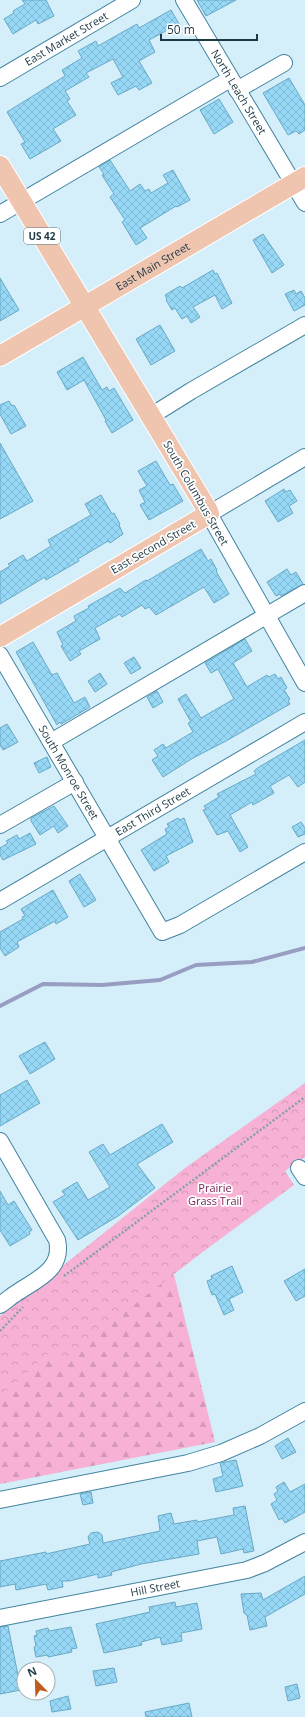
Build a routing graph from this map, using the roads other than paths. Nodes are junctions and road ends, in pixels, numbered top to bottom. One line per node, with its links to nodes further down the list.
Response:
1 (132, 0): 4 (street, East Market Street)
2 (184, 0): 5 (street, North Leach Street)
3 (284, 63): 5 (street)
4 (0, 78)
5 (233, 84): 7 (street, North Leach Street); 8 (street)
6 (0, 166): 8 (main road, US 42)
7 (299, 180): 9 (street, North Leach Street); 11 (main road, East Main Street)
8 (20, 202): 10 (street); 11 (main road, US 42)
9 (305, 203)
10 (0, 214)
11 (85, 305): 13 (main road, East Main Street); 14 (main road, South Columbus Street)
12 (305, 325): 14 (street)
13 (0, 356)
14 (151, 416): 16 (main road, South Columbus Street)
15 (305, 457): 16 (street, East Second Street)
16 (209, 514): 18 (street, South Columbus Street); 19 (main road, East Second Street)
17 (305, 593): 18 (street)
18 (267, 616): 21 (street, South Columbus Street); 23 (street)
19 (0, 637)
20 (0, 655): 23 (street, South Monroe Street)
21 (305, 682)
22 (305, 722): 26 (street, East Third Street)
23 (51, 742): 24 (street, South Monroe Street)
24 (75, 782): 25 (street); 26 (street, South Monroe Street)
25 (0, 825)
26 (107, 838): 27 (street, South Monroe Street); 28 (street, East Third Street)
27 (305, 852)
28 (0, 901)
29 (0, 1141): 30 (street)
30 (0, 1306)
31 (305, 1410): 32 (street)
32 (0, 1500)
33 (305, 1542): 34 (street, Hill Street)
34 (0, 1618)

